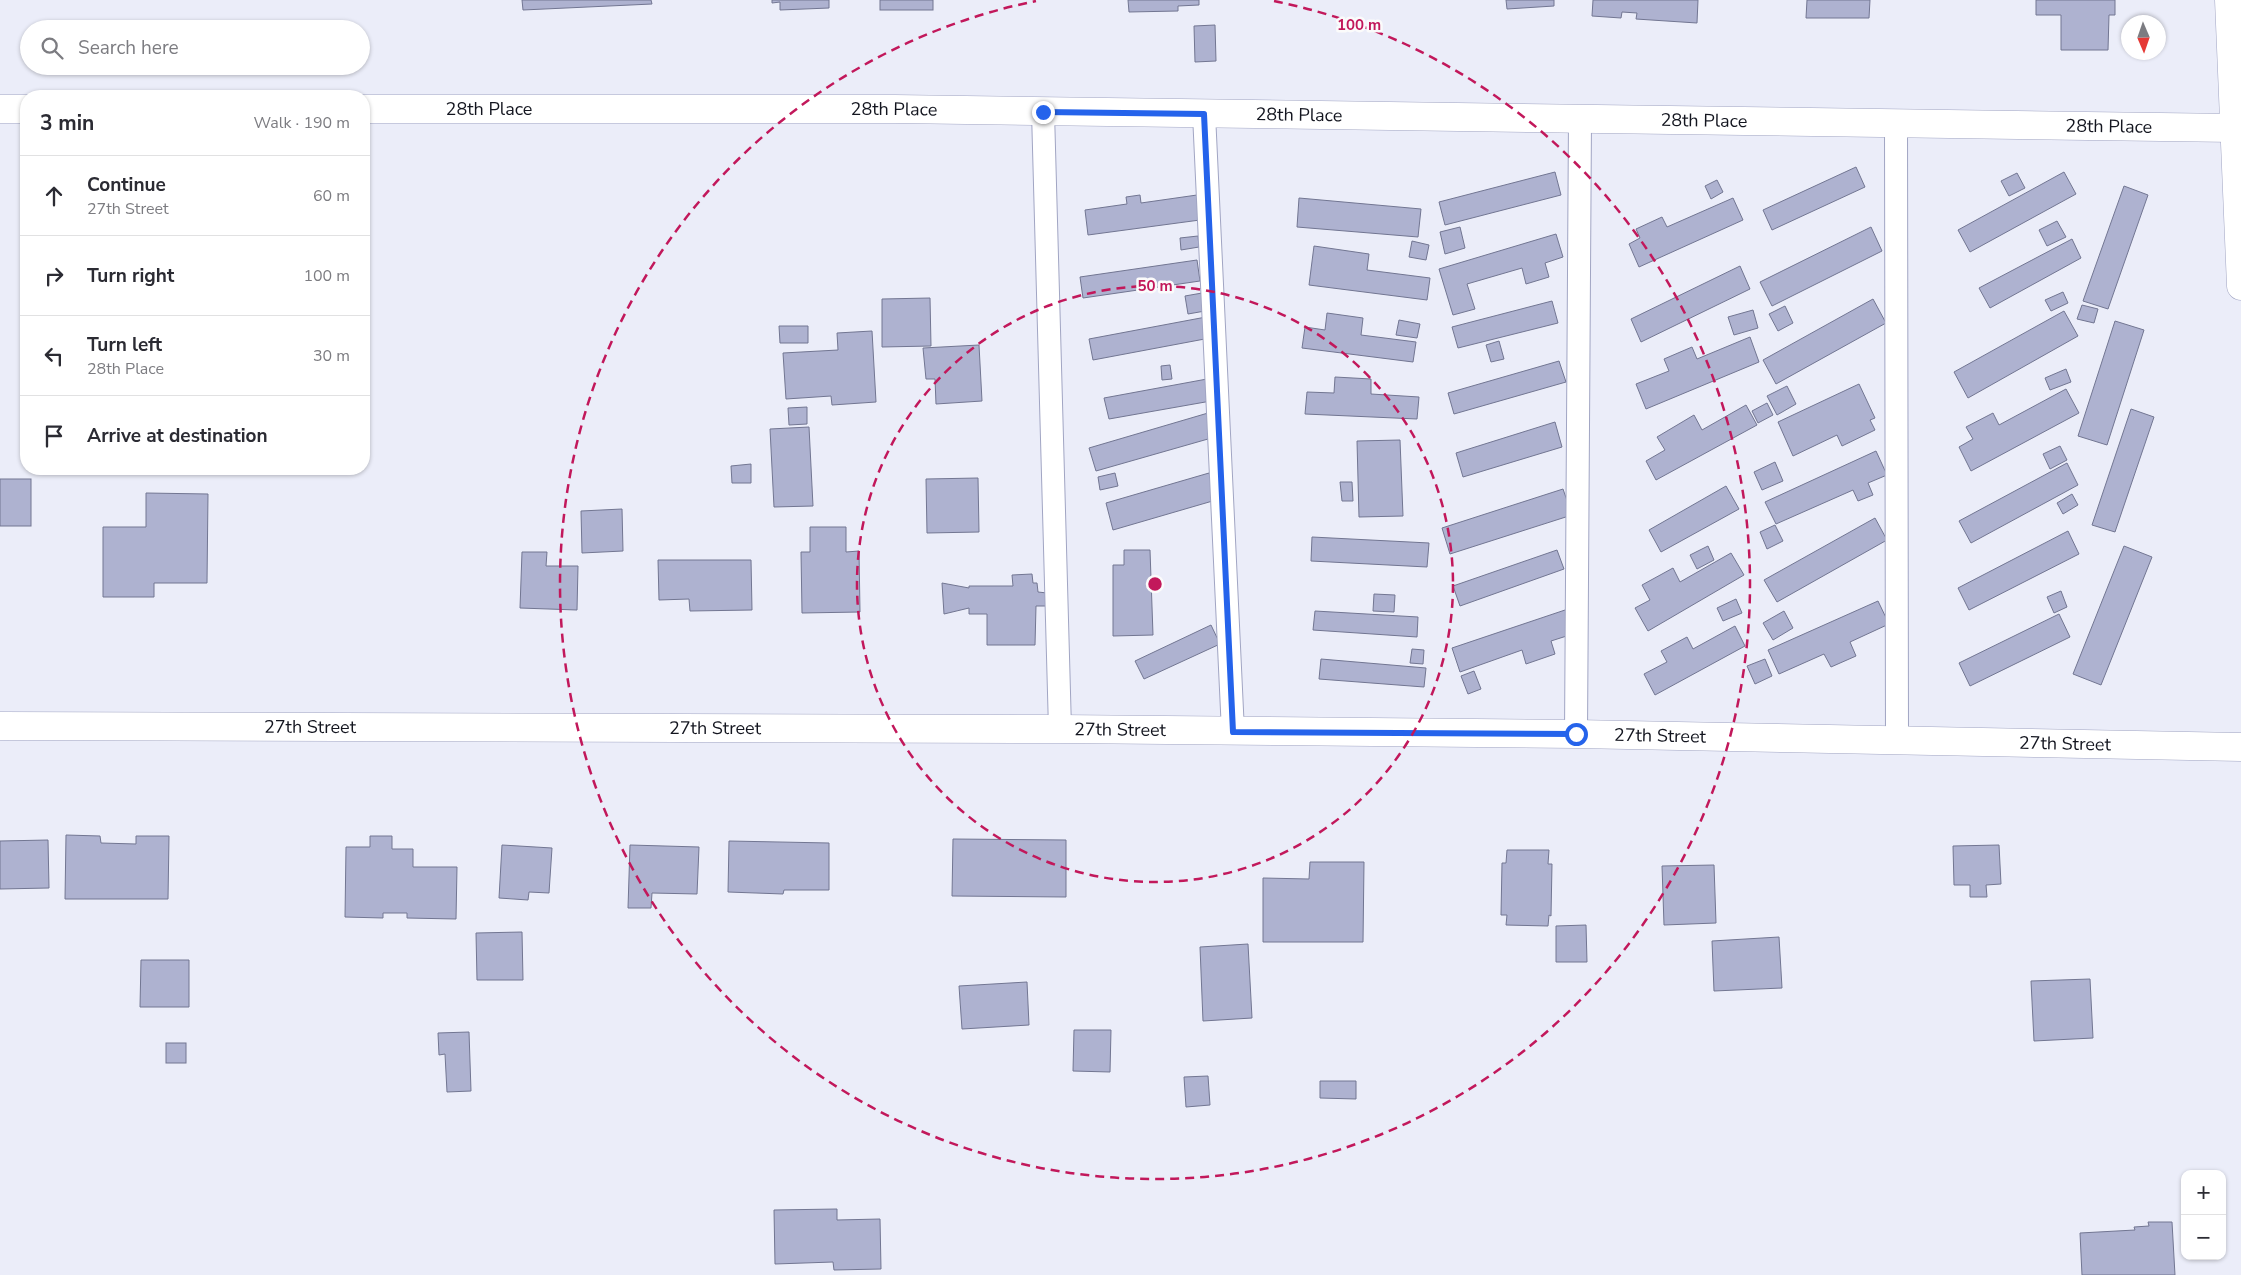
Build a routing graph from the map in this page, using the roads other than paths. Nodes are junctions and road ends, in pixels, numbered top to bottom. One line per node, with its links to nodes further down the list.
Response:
1 (2229, 0): 9 (street)
2 (0, 109): 3 (street)
3 (20, 109)
4 (370, 109): 5 (street, 28th Place)
5 (1043, 112): 6 (street, 28th Place); 12 (lane)
6 (1204, 114): 7 (street, 28th Place); 13 (lane)
7 (1580, 119): 8 (street, 28th Place); 14 (lane)
8 (1896, 123): 9 (street, 28th Place); 15 (lane)
9 (2234, 128): 10 (street)
10 (2241, 286)
11 (0, 726): 12 (street, 27th Street)
12 (1060, 729): 13 (street, 27th Street)
13 (1233, 732): 14 (street, 27th Street)
14 (1576, 734): 15 (street, 27th Street)
15 (1897, 740): 16 (street, 27th Street)
16 (2241, 746)

